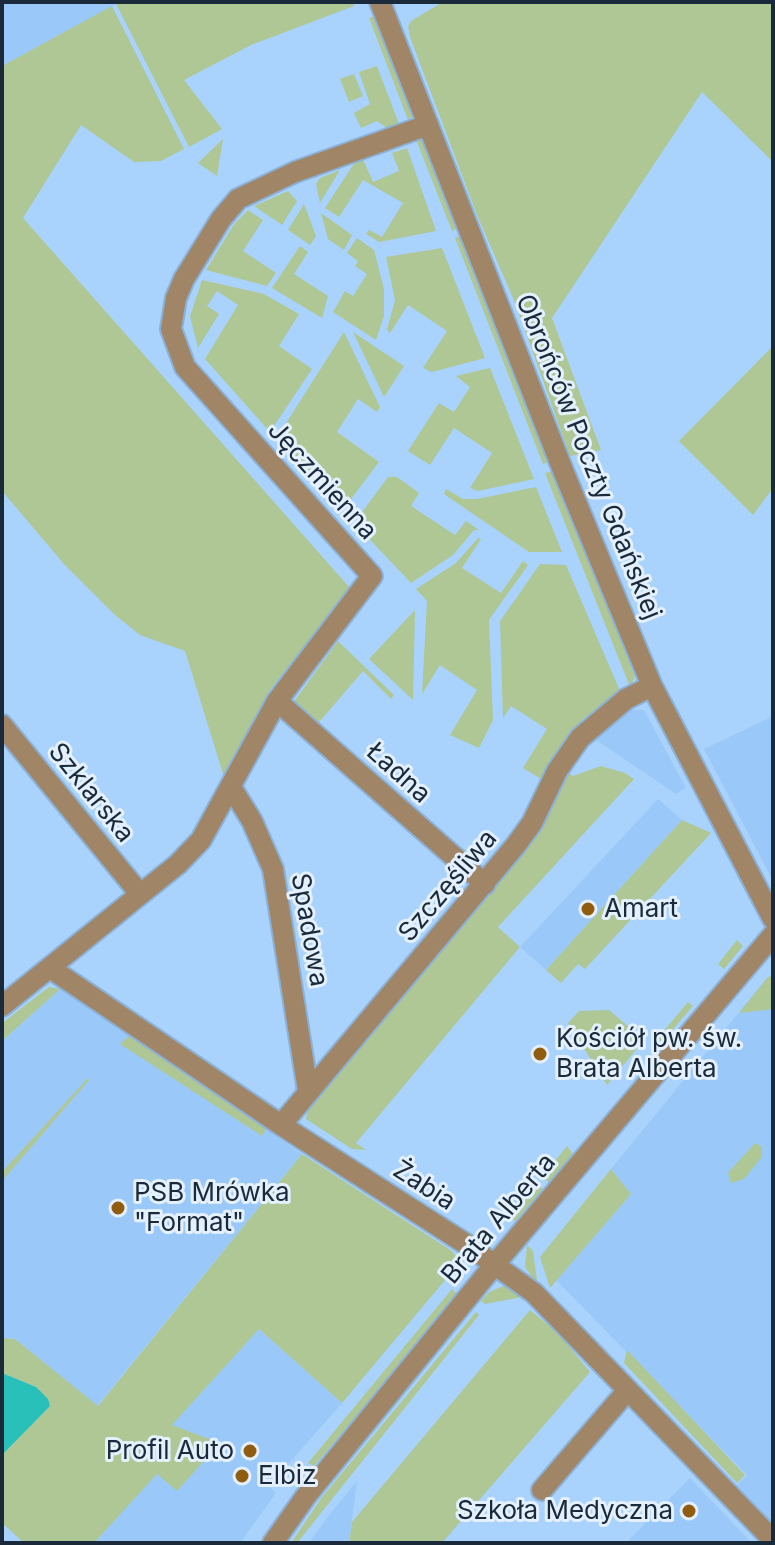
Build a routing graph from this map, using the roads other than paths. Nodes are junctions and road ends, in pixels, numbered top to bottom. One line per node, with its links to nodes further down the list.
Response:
1 (380, 2): 2 (street, Obrońców Poczty Gdańskiej)
2 (428, 125): 3 (street, Obrońców Poczty Gdańskiej); 4 (street, Jęczmienna)
3 (652, 686): 7 (street, Szczęśliwa); 9 (street, Obrońców Poczty Gdańskiej)
4 (277, 701): 6 (street, Jęczmienna); 7 (street, Ładna)
5 (2, 725): 8 (street, Szklarska)
6 (231, 787): 8 (street, Jęczmienna); 13 (street, Spadowa)
7 (485, 884): 13 (street, Szczęśliwa)
8 (140, 894): 11 (street, Jęczmienna)
9 (773, 919)
10 (773, 935): 15 (street, Brata Alberta)
11 (50, 968): 12 (street); 14 (street, Żabia)
12 (2, 1006)
13 (308, 1091): 14 (street, Szczęśliwa)
14 (281, 1125): 15 (street, Żabia)
15 (495, 1264): 16 (street, Żabia); 19 (street, Brata Alberta)
16 (627, 1391): 17 (street); 18 (street, Żabia)
17 (542, 1490)
18 (773, 1540)
19 (273, 1543)

